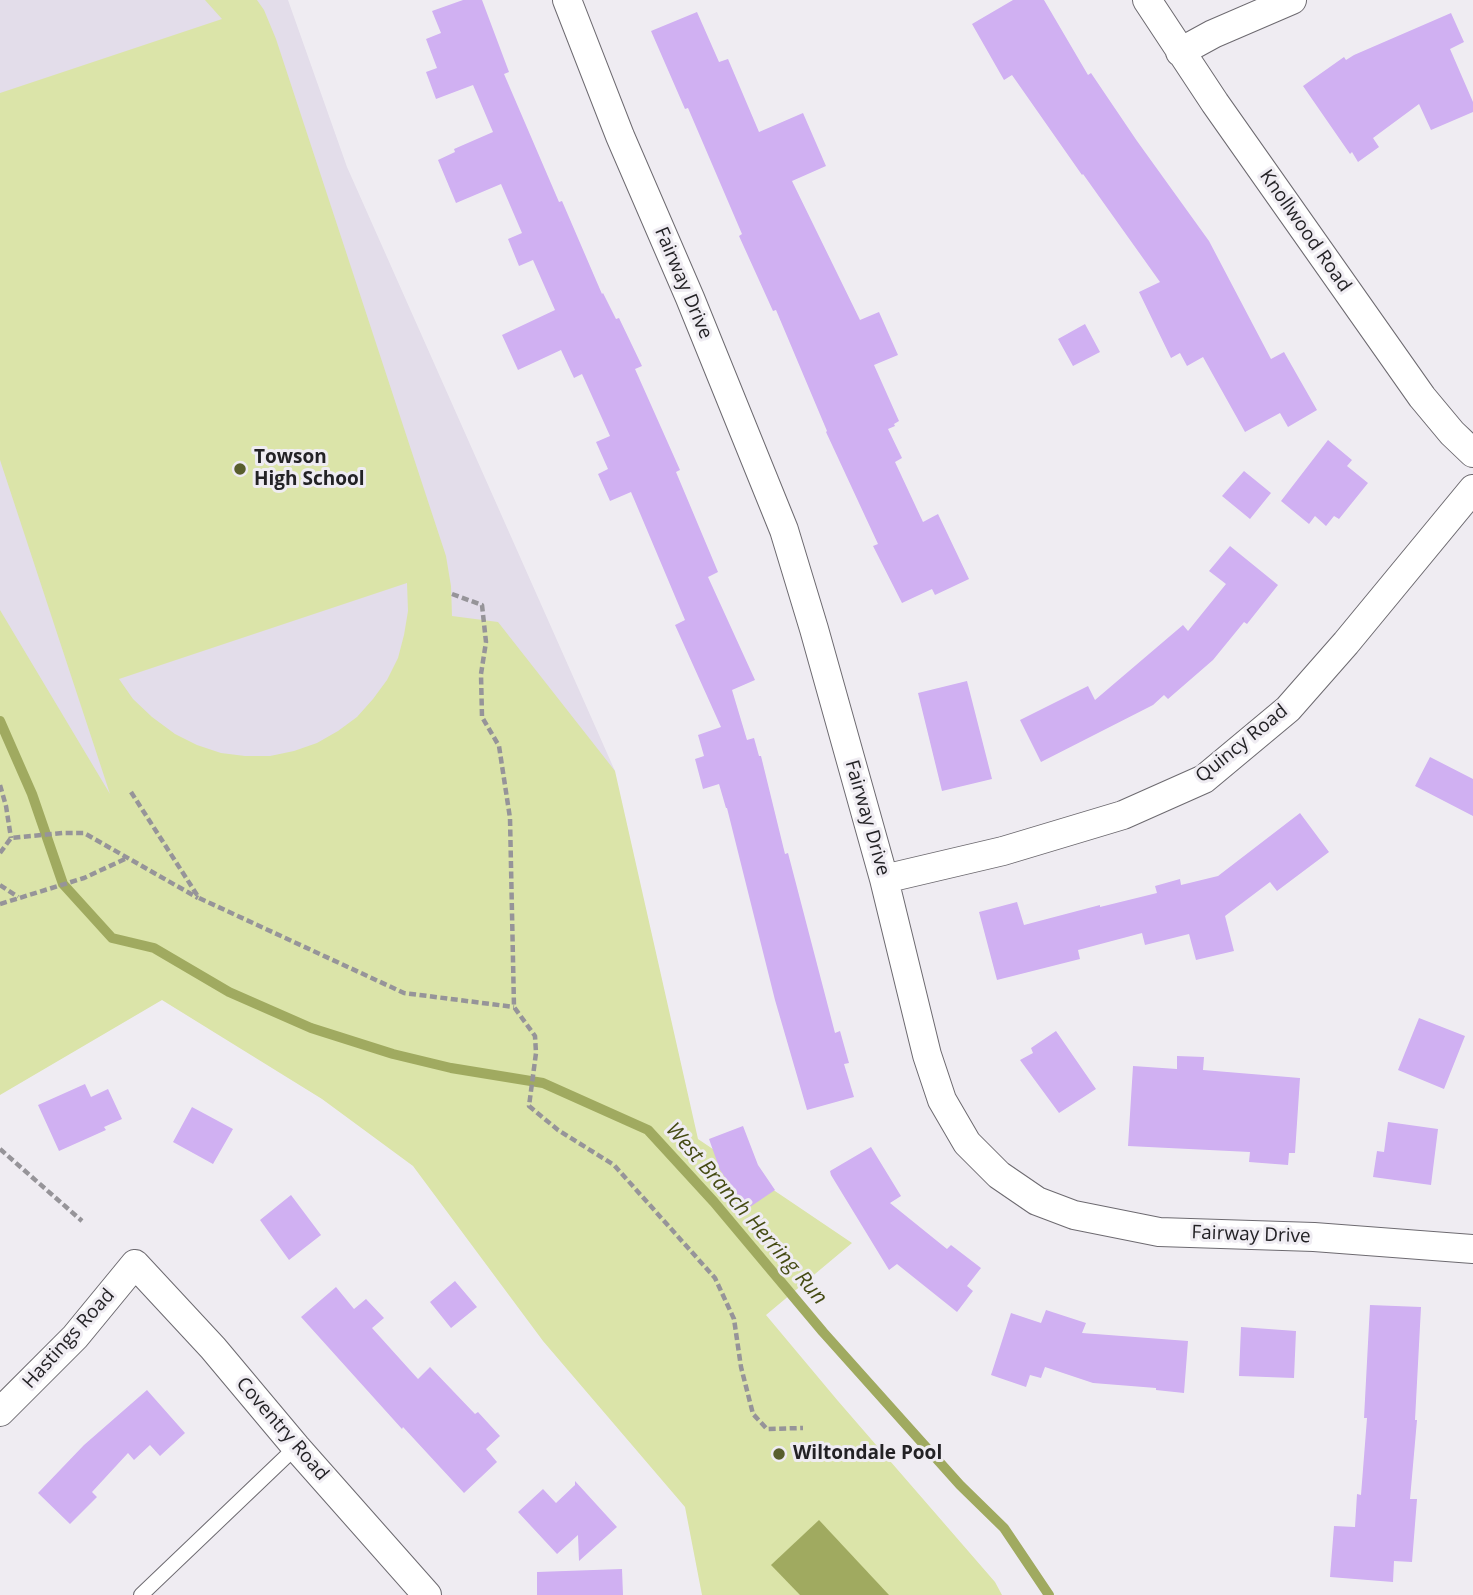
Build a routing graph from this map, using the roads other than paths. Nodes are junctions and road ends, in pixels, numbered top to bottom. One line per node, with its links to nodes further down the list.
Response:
1 (567, 0): 7 (street, Fairway Drive)
2 (1147, 0): 4 (street, Knollwood Road)
3 (1292, 0): 4 (street)
4 (1180, 52): 5 (street, Knollwood Road)
5 (1473, 453)
6 (1473, 489): 7 (street, Quincy Road)
7 (884, 879): 8 (street, Fairway Drive)
8 (1473, 1250)
9 (135, 1264): 10 (street, Hastings Road); 11 (street, Coventry Road)
10 (0, 1412)
11 (296, 1447): 12 (lane); 13 (street, Coventry Road)
12 (141, 1595)
13 (427, 1595)

